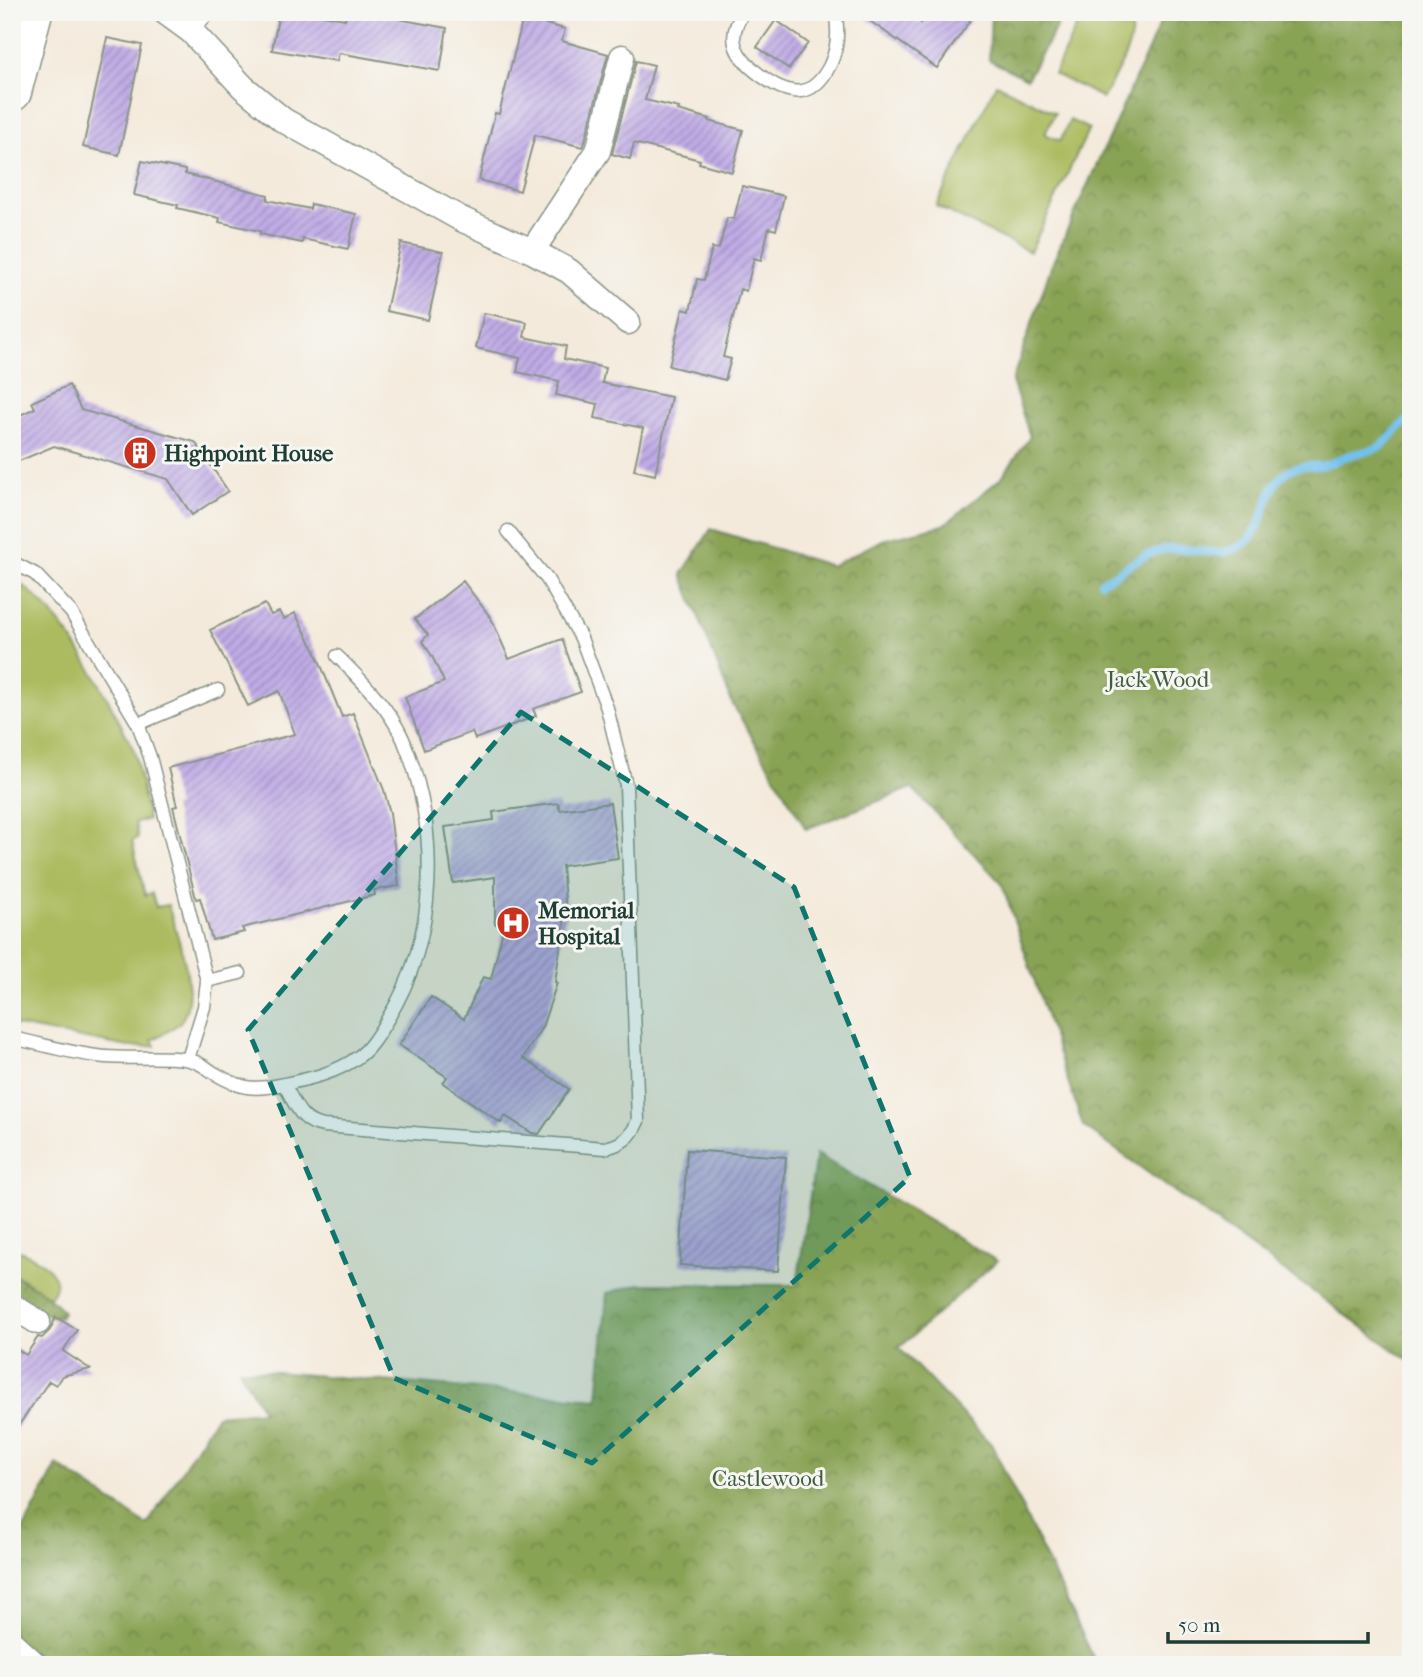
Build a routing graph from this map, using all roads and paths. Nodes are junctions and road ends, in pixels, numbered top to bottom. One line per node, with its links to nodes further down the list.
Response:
1 (33, 12): 8 (main road)
2 (165, 12): 6 (street)
3 (209, 12): 6 (lane)
4 (744, 12): 5 (lane)
5 (835, 12)
6 (191, 31): 9 (street)
7 (622, 57): 9 (street)
8 (12, 92)
9 (531, 251): 10 (street)
10 (628, 322)
11 (508, 531): 20 (lane)
12 (12, 562): 15 (lane)
13 (337, 656): 20 (lane)
14 (218, 690): 15 (lane)
15 (138, 724): 17 (lane)
16 (240, 973): 17 (lane)
17 (207, 981): 19 (lane)
18 (12, 1038): 19 (lane)
19 (188, 1059): 20 (lane)
20 (284, 1084)
21 (12, 1306): 22 (street)
22 (38, 1322)
23 (12, 1643): 24 (street)
24 (36, 1665)
25 (639, 1665): 26 (lane)
26 (762, 1665)

